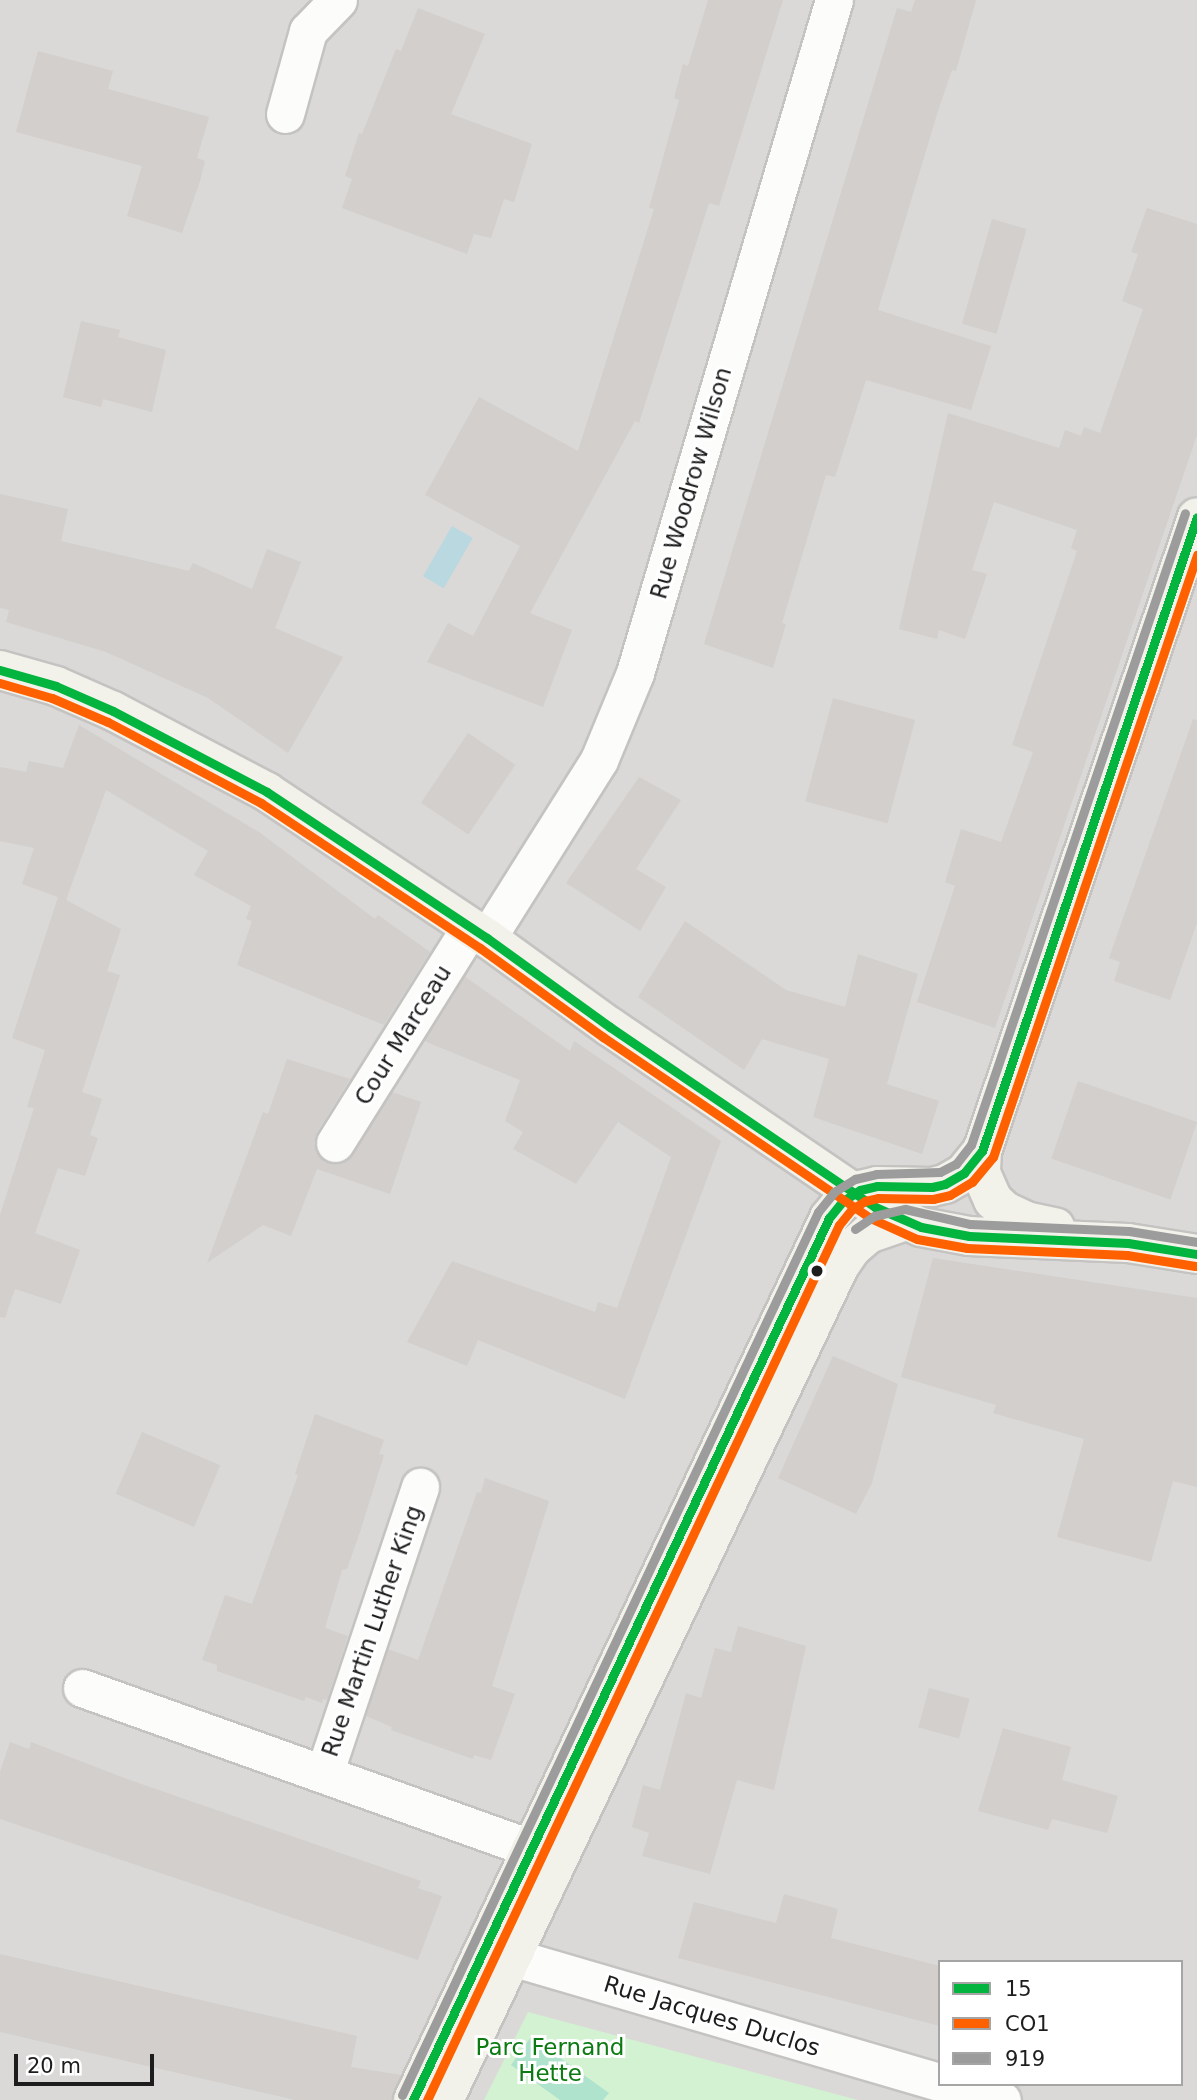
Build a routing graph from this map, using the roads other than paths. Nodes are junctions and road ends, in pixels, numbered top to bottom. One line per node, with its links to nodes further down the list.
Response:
1 (338, 0): 3 (street)
2 (834, 0): 6 (street, Rue Woodrow Wilson)
3 (285, 114)
4 (1197, 517): 8 (street)
5 (0, 670): 6 (street)
6 (478, 933): 7 (street, Cour Marceau); 9 (street)
7 (335, 1143)
8 (982, 1152): 9 (street); 11 (street)
9 (852, 1193): 10 (street); 16 (street)
10 (905, 1221): 11 (street); 16 (street)
11 (1128, 1243): 12 (street)
12 (1197, 1254)
13 (420, 1487): 15 (street, Rue Martin Luther King)
14 (82, 1688): 15 (street, Rue Martin Luther King)
15 (324, 1774): 16 (street, Rue Martin Luther King)
16 (545, 1853): 17 (street)
17 (498, 1953): 18 (street, Rue Jacques Duclos); 20 (street); 21 (street)
18 (938, 2081)
19 (953, 2086): 22 (street)
20 (413, 2100)
21 (444, 2100)
22 (1002, 2100)

